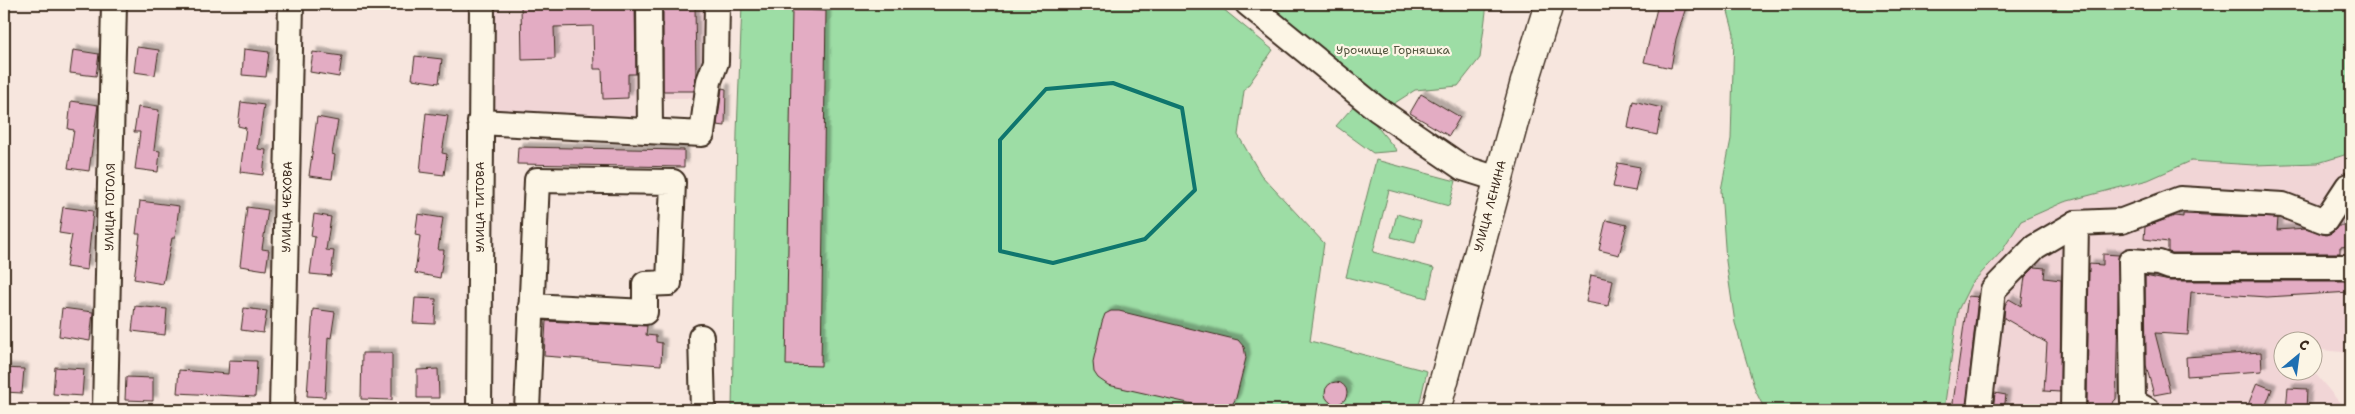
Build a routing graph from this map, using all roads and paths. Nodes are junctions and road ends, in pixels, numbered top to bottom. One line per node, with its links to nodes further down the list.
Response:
1 (114, 4): 16 (street, УЛИЦА ГОГОЛЯ)
2 (291, 4): 17 (street, УЛИЦА ЧЕХОВА)
3 (482, 4): 8 (street, УЛИЦА ТИТОВА)
4 (649, 4): 9 (street)
5 (717, 4): 9 (street)
6 (1248, 4): 10 (street)
7 (1549, 4): 10 (main road, УЛИЦА ЛЕНИНА)
8 (480, 122): 9 (street); 18 (street, УЛИЦА ТИТОВА)
9 (650, 131)
10 (1498, 179): 21 (main road, УЛИЦА ЛЕНИНА)
11 (2351, 185): 12 (street)
12 (2076, 223): 22 (street); 23 (street)
13 (2351, 267): 24 (street)
14 (531, 306): 14 (street); 19 (street)
15 (701, 337): 20 (street)
16 (105, 410)
17 (282, 410)
18 (479, 410)
19 (527, 410)
20 (703, 410)
21 (1436, 410)
22 (1980, 410)
23 (2073, 410)
24 (2147, 410)

